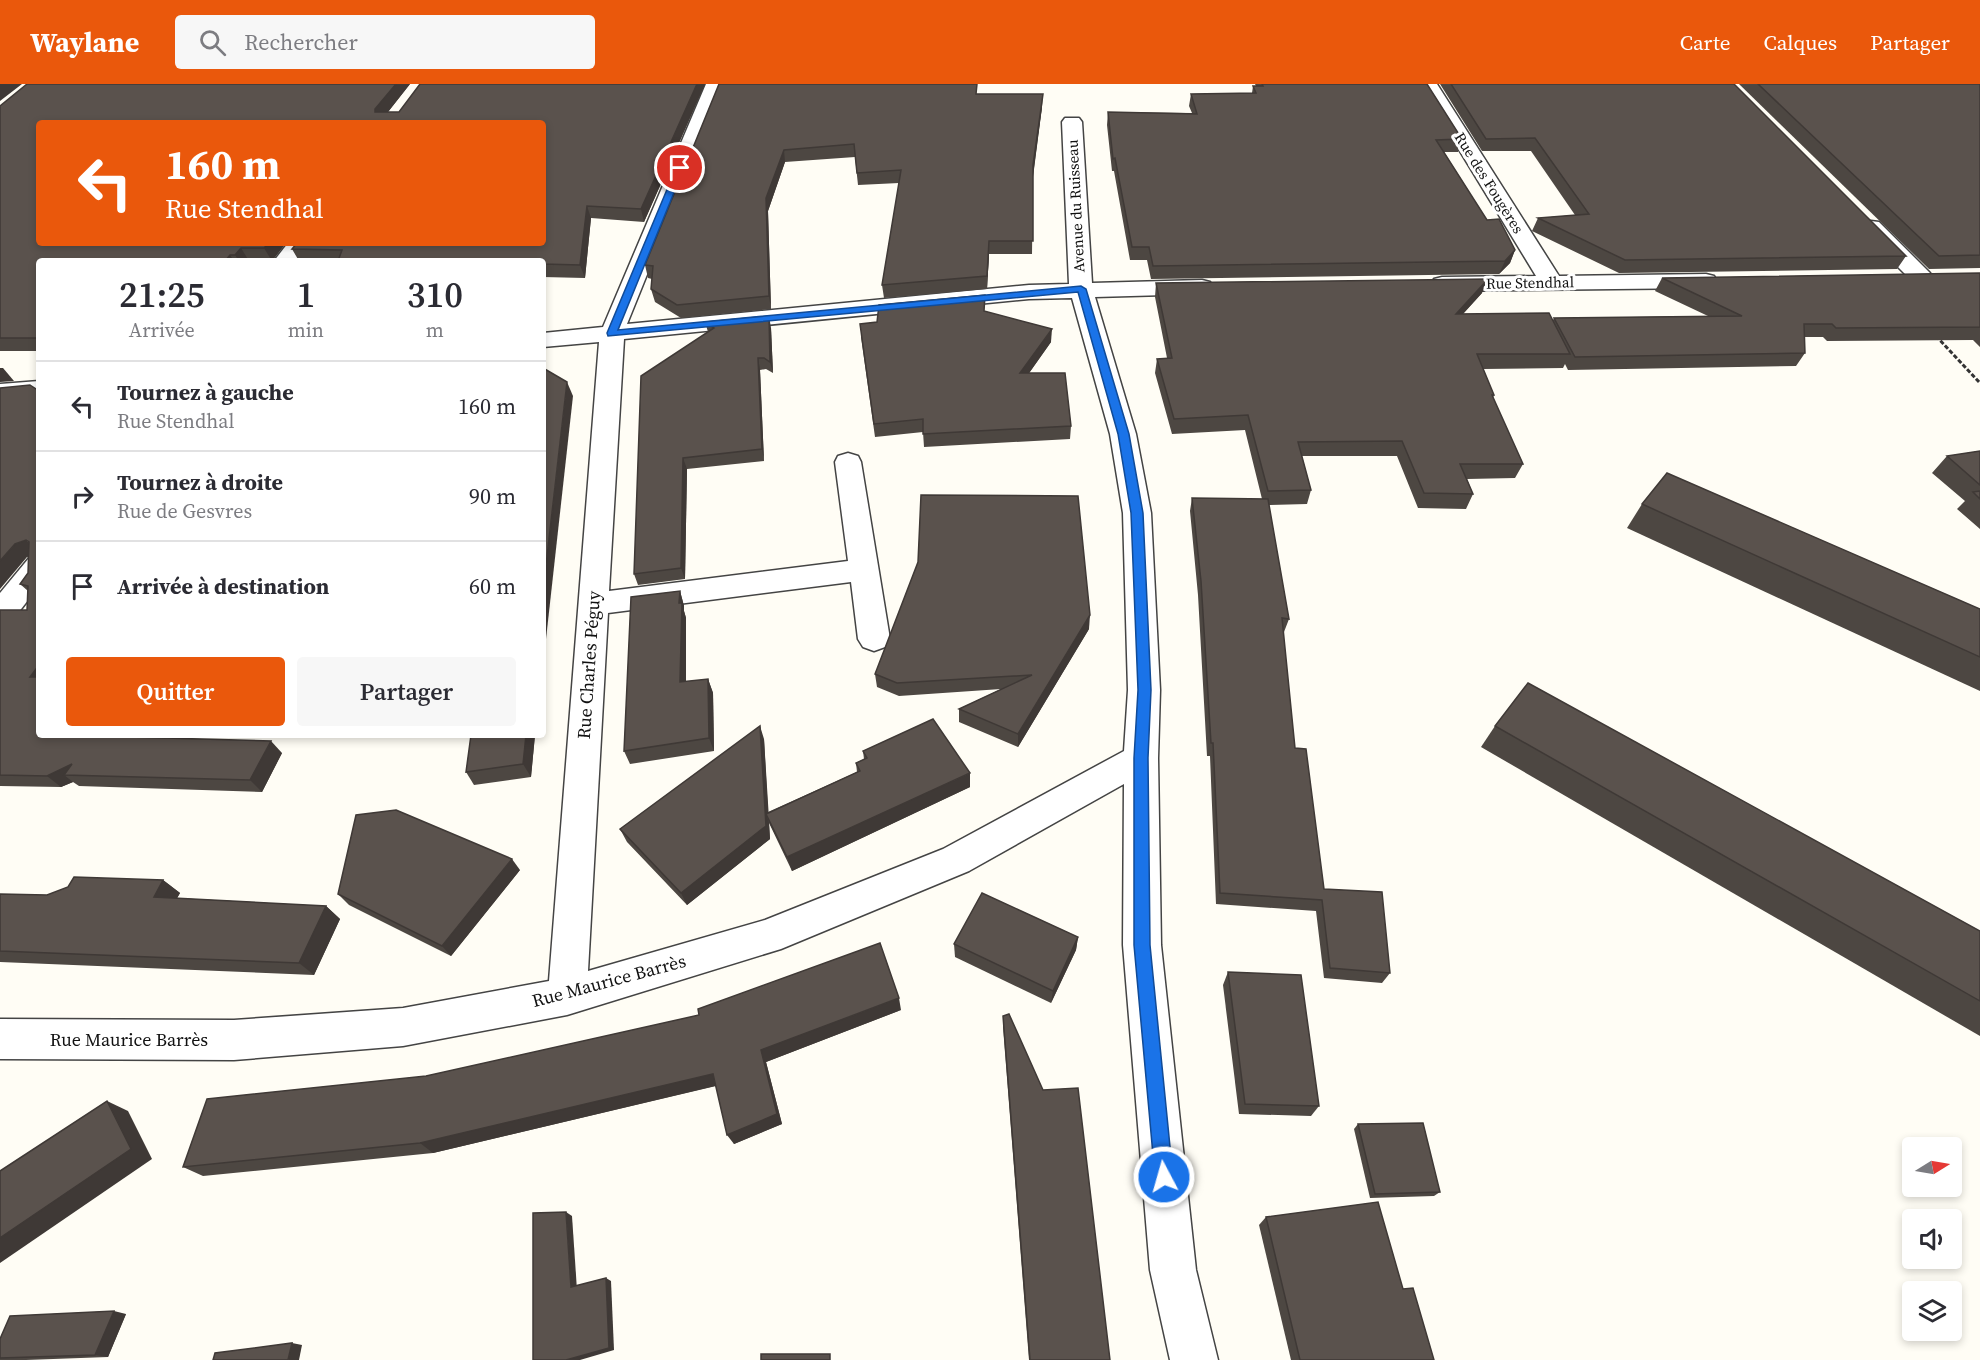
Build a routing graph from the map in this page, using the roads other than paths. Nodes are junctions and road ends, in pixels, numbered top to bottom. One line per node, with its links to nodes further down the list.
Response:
1 (715, 84): 13 (street, Rue Charles Péguy)
2 (1428, 84): 9 (street, Rue des Fougères)
3 (1072, 122): 12 (street, Avenue du Ruisseau)
4 (1858, 214): 6 (street)
5 (1945, 277): 6 (street)
6 (1922, 278): 7 (street)
7 (1894, 279)
8 (1732, 280): 9 (street, Rue Stendhal)
9 (1551, 282): 10 (street, Rue Stendhal)
10 (1420, 284)
11 (1229, 287): 12 (street)
12 (1081, 289): 13 (street); 24 (street, Avenue du Ruisseau)
13 (612, 333): 14 (street); 20 (street, Rue Charles Péguy)
14 (546, 340)
15 (36, 389): 16 (street)
16 (0, 392)
17 (848, 462): 19 (street)
18 (36, 569): 22 (street)
19 (864, 570): 20 (street); 23 (street)
20 (593, 604): 25 (street, Rue Charles Péguy)
21 (36, 610): 22 (street)
22 (2, 612)
23 (874, 639)
24 (1141, 758): 25 (street, Rue Maurice Barrès); 27 (street, Avenue du Ruisseau)
25 (567, 996): 26 (street, Rue Maurice Barrès)
26 (0, 1039)
27 (1194, 1360)

